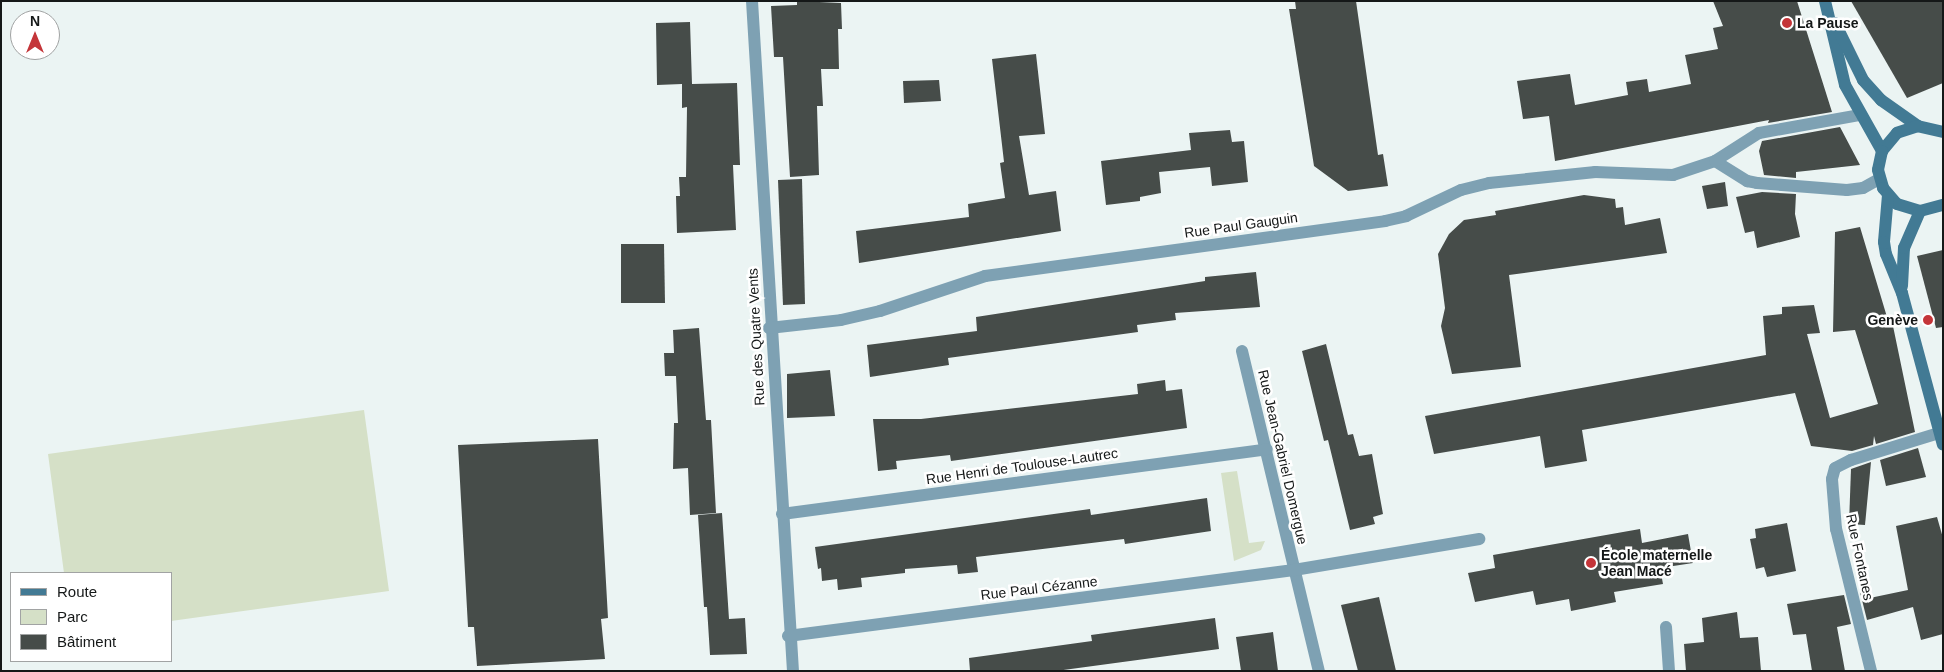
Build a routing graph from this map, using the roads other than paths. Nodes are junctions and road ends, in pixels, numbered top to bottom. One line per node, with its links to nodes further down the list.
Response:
1 (752, 1): 12 (street, Rue des Quatre Vents)
2 (1826, 4): 3 (main road); 4 (main road)
3 (1860, 114): 6 (main road); 7 (street, Rue Paul Gauguin)
4 (1918, 126): 5 (main road); 6 (main road)
5 (1943, 132)
6 (1882, 151): 8 (main road)
7 (1715, 161): 8 (street); 12 (street, Rue Paul Gauguin)
8 (1880, 179): 9 (main road)
9 (1888, 195): 10 (main road); 11 (main road)
10 (1935, 211): 11 (main road)
11 (1902, 293): 14 (main road)
12 (769, 328): 16 (street, Rue des Quatre Vents)
13 (1242, 350): 15 (street, Rue Jean-Gabriel Domergue)
14 (1941, 439): 24 (street, Rue Fontanes)
15 (1267, 449): 16 (street, Rue Henri de Toulouse-Lautrec); 18 (street, Rue Jean-Gabriel Domergue)
16 (782, 514): 20 (street, Rue des Quatre Vents)
17 (1479, 539): 18 (street)
18 (1294, 570): 20 (street, Rue Paul Cézanne); 22 (street, Rue Jean-Gabriel Domergue)
19 (1666, 627): 23 (street)
20 (788, 636): 21 (street, Rue des Quatre Vents)
21 (793, 671)
22 (1319, 671)
23 (1669, 671)
24 (1871, 671)

